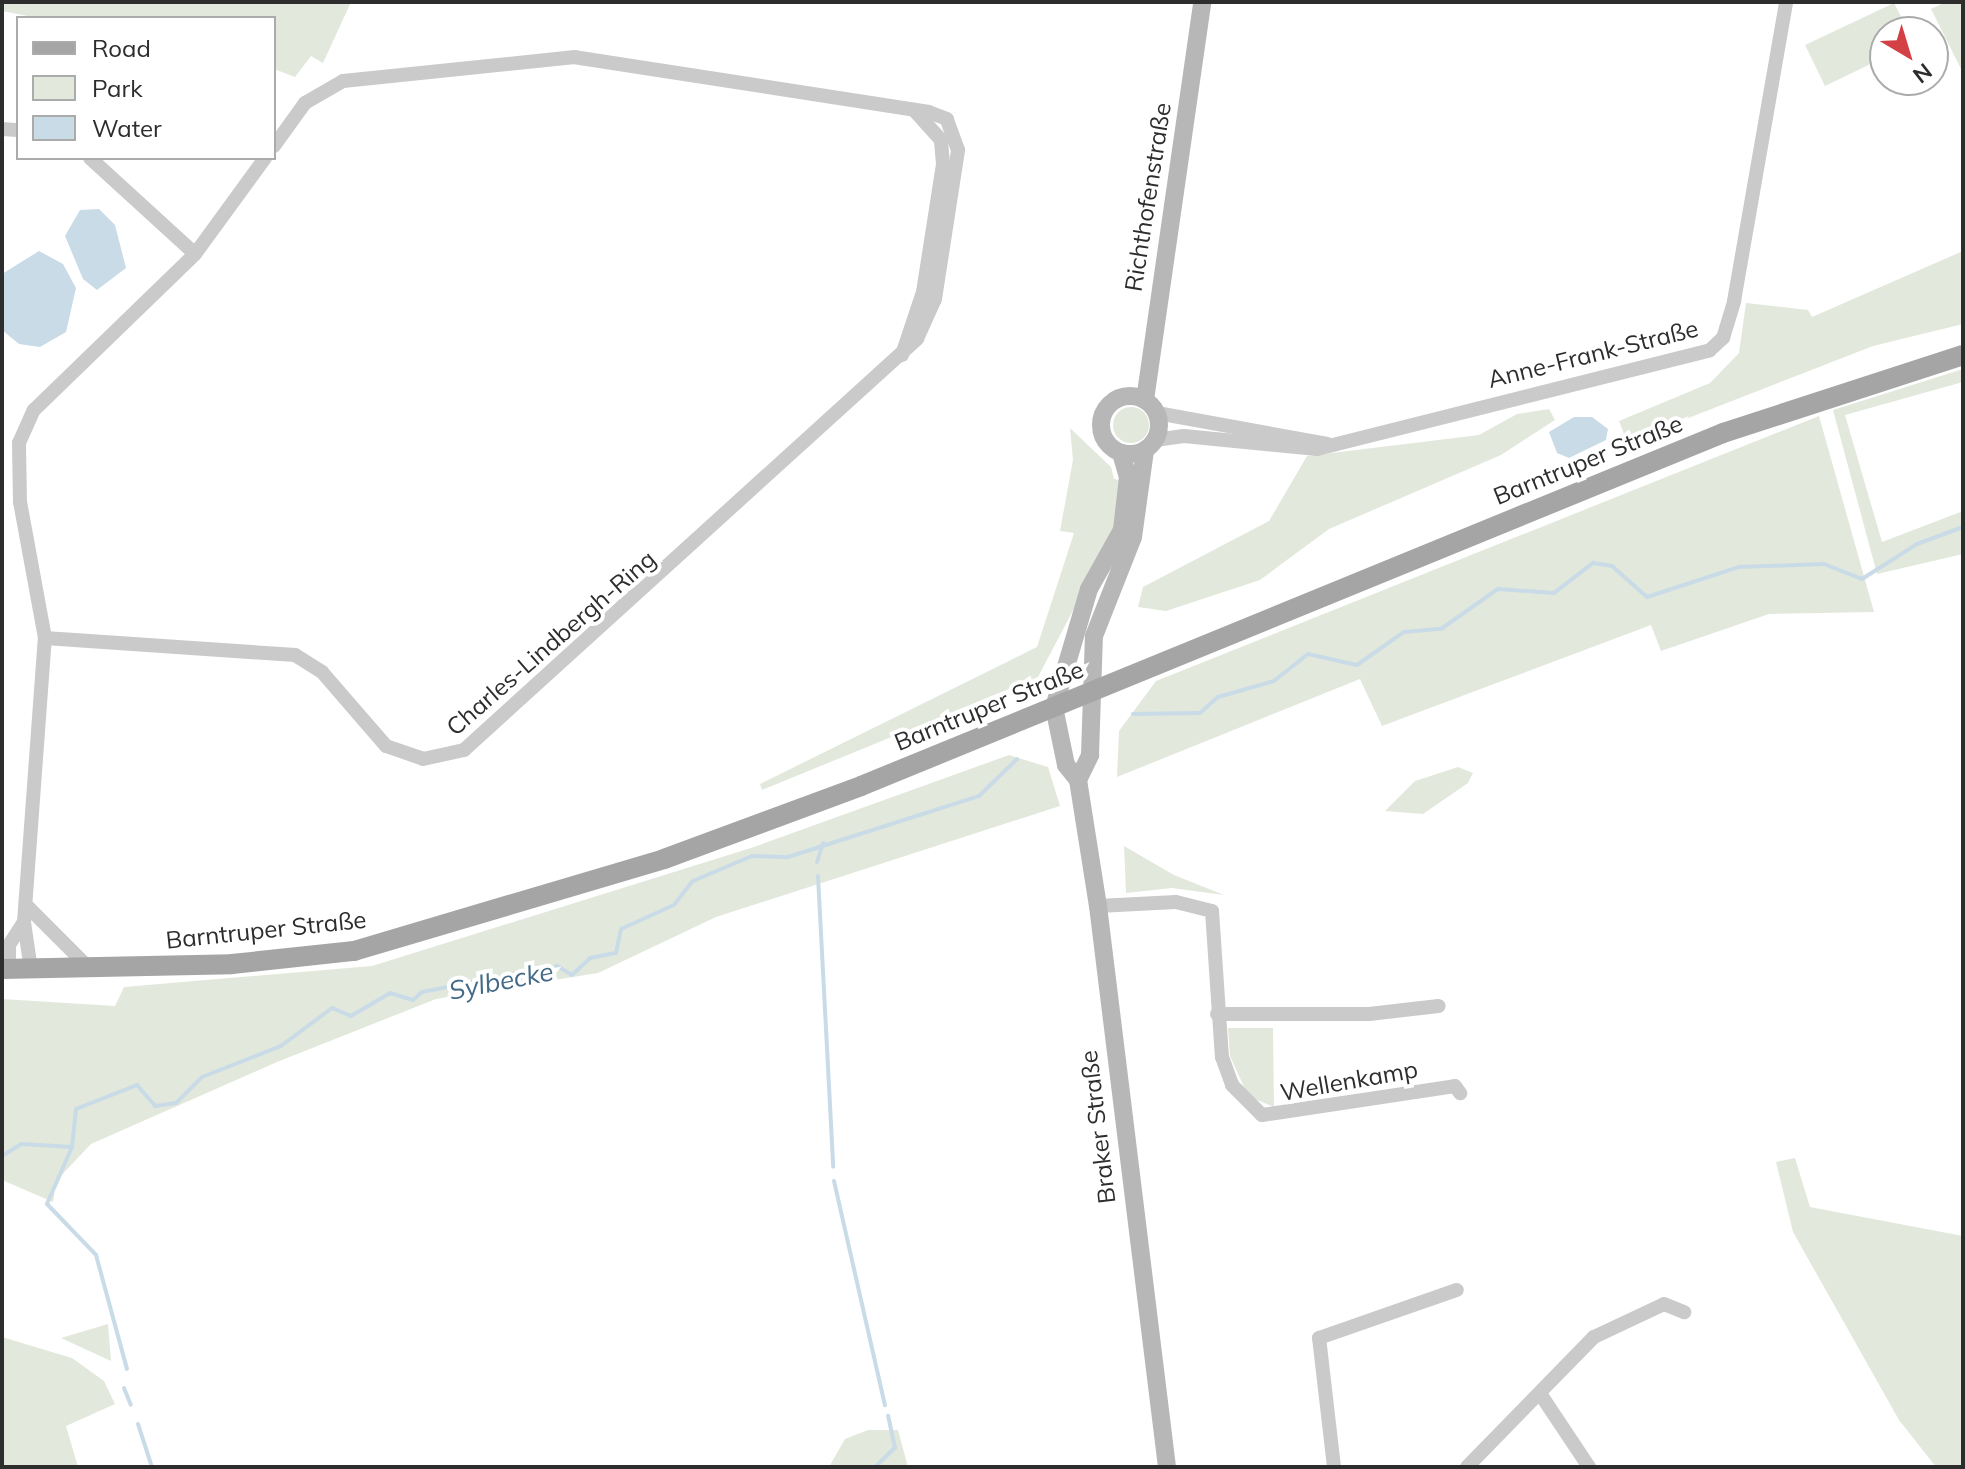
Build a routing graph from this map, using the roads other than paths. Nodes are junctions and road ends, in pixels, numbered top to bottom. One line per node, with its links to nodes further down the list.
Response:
1 (1191, 2): 9 (street, Richthofenstraße)
2 (1202, 2): 9 (street, Richthofenstraße)
3 (1786, 2): 10 (street, Anne-Frank-Straße)
4 (276, 143): 13 (street, Charles-Lindbergh-Ring)
5 (92, 160): 7 (street)
6 (264, 160): 7 (street)
7 (195, 254): 13 (street)
8 (1963, 355): 14 (main road, Barntruper Straße)
9 (1143, 403): 10 (street, Anne-Frank-Straße); 11 (street); 12 (street)
10 (1327, 444): 11 (street, Anne-Frank-Straße)
11 (1150, 445): 12 (street); 14 (street)
12 (1121, 453): 15 (street)
13 (45, 638): 17 (street)
14 (1090, 692): 15 (main road, Barntruper Straße); 16 (street, Braker Straße)
15 (1054, 707): 16 (street, Braker Straße); 22 (main road, Barntruper Straße)
16 (1078, 780): 18 (street, Braker Straße)
17 (26, 905): 19 (street); 22 (street)
18 (1098, 906): 24 (street, Wellenkamp); 29 (street, Braker Straße)
19 (24, 922): 20 (street); 21 (street)
20 (5, 969): 21 (main road, Barntruper Straße)
21 (31, 970): 22 (main road, Barntruper Straße)
22 (91, 970)
23 (1439, 1006): 24 (street)
24 (1217, 1014): 25 (street, Wellenkamp)
25 (1460, 1093)
26 (1457, 1290): 30 (street)
27 (1684, 1312): 28 (street)
28 (1541, 1395): 31 (street); 32 (street)
29 (1167, 1467)
30 (1334, 1467)
31 (1467, 1467)
32 (1589, 1467)

